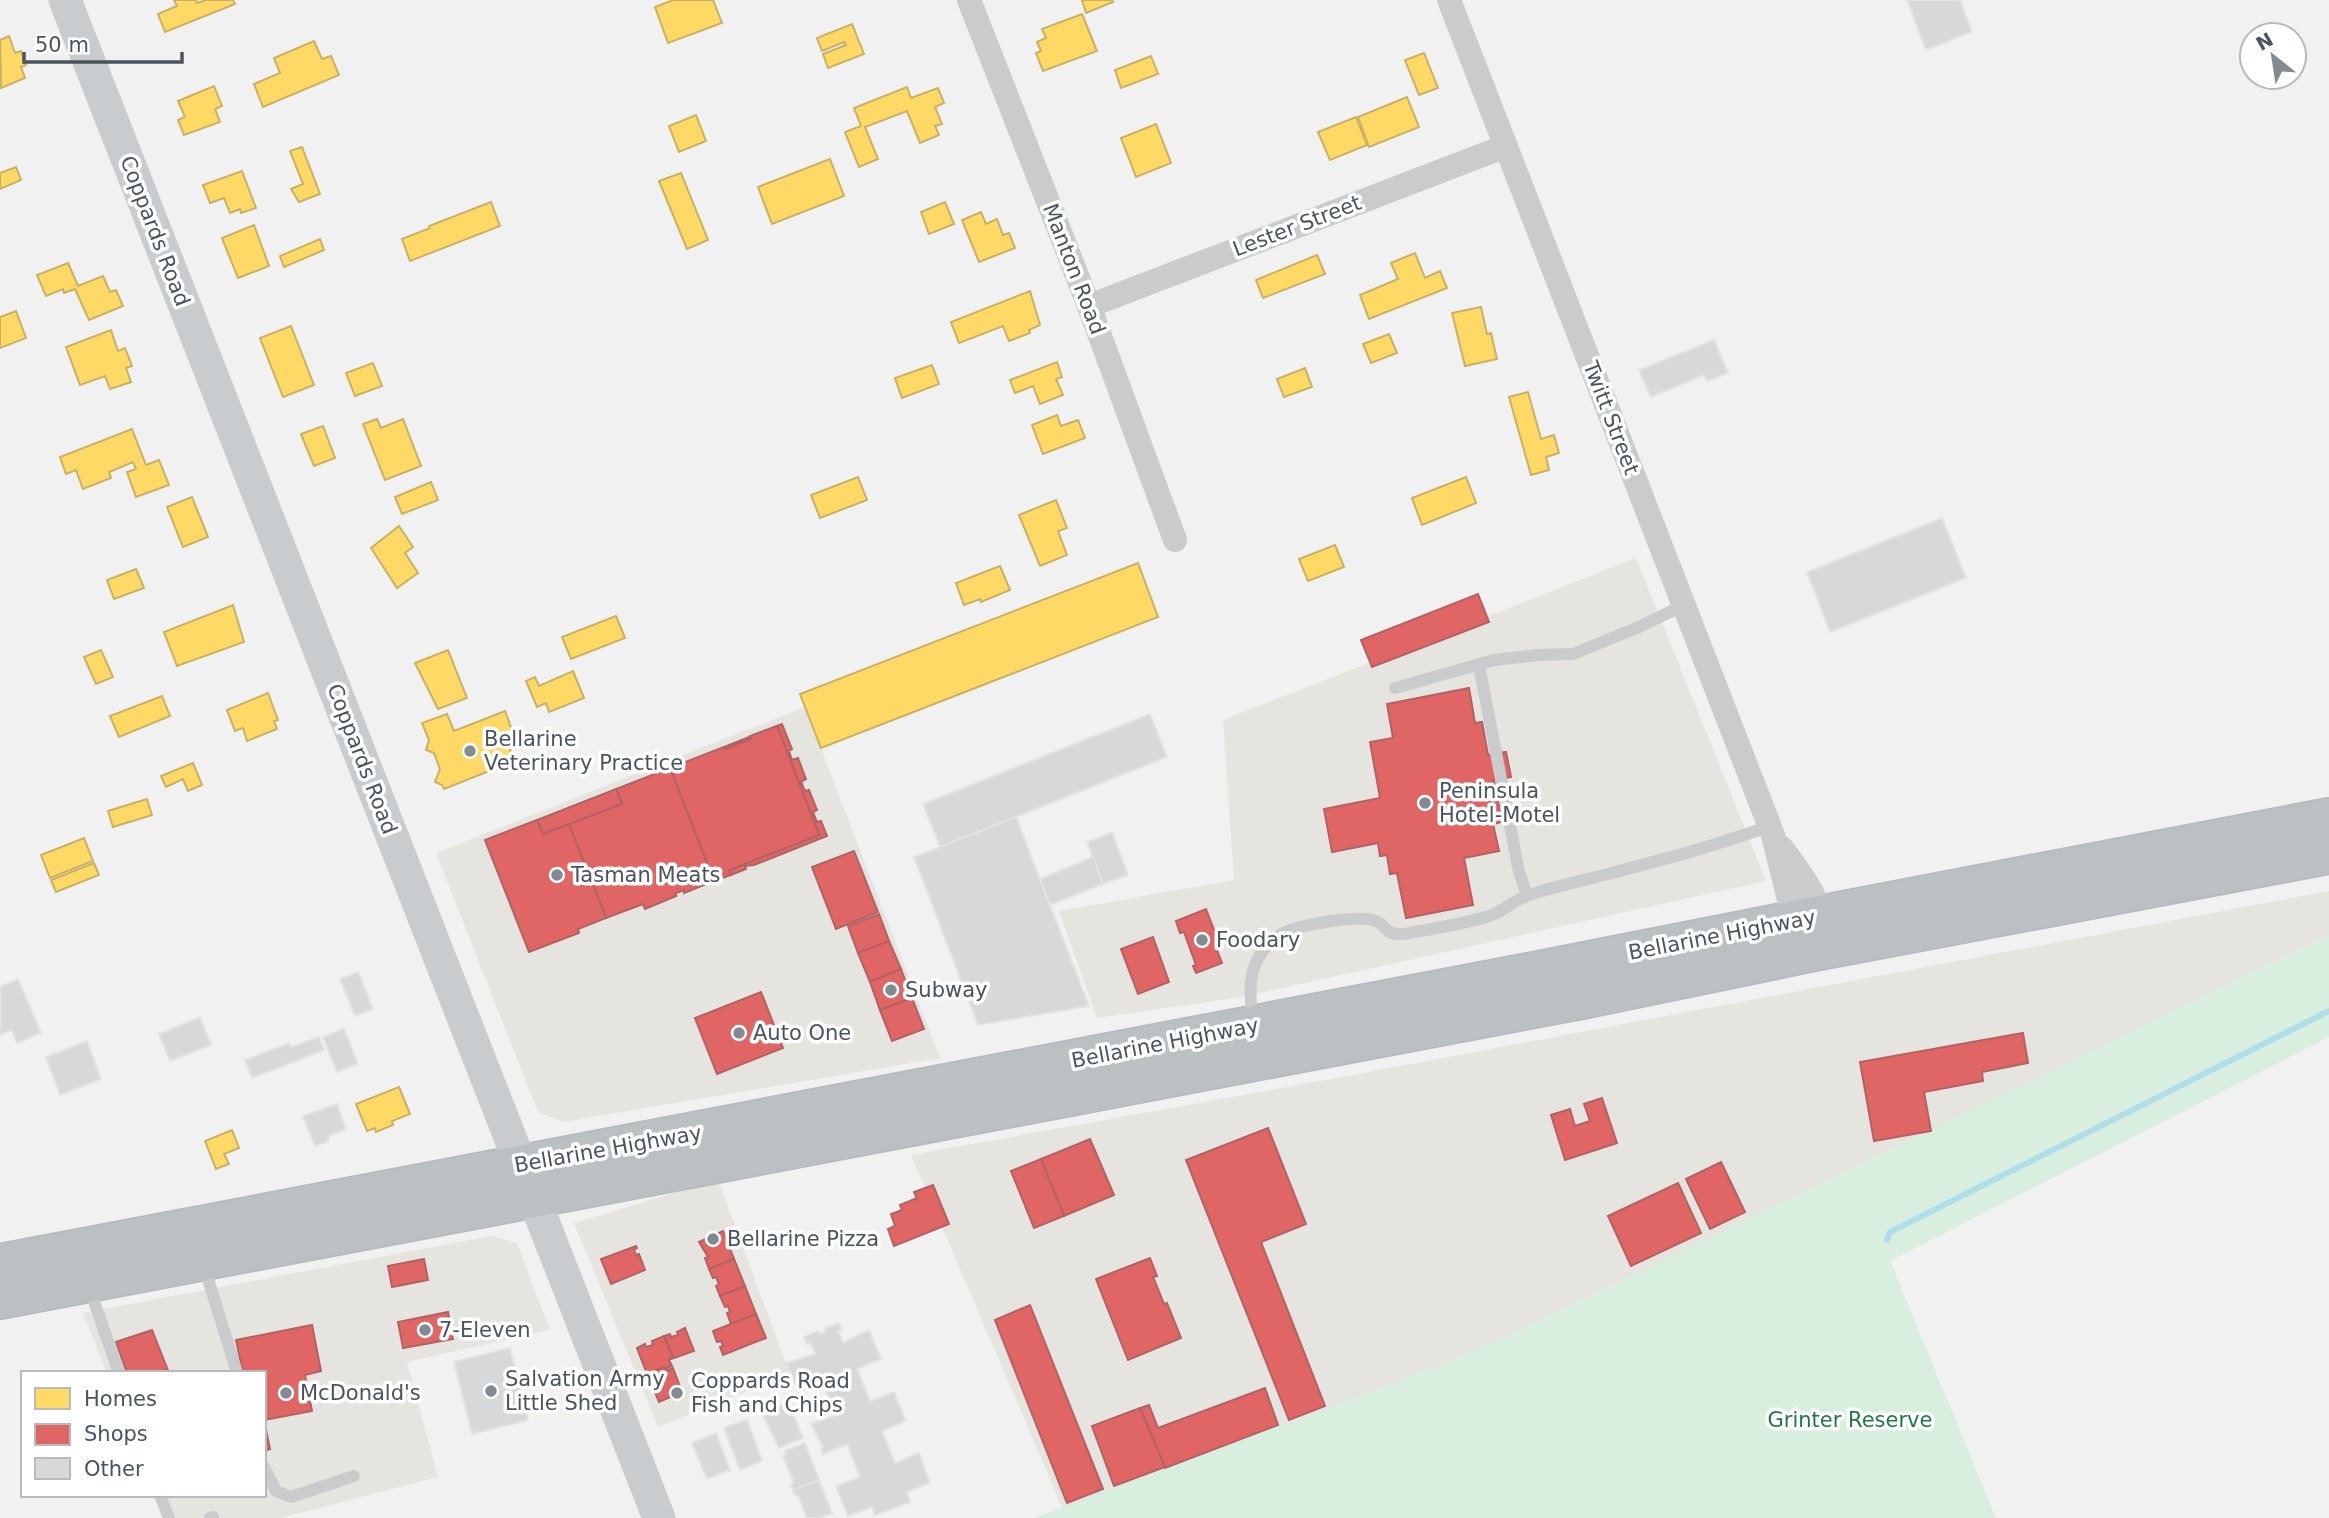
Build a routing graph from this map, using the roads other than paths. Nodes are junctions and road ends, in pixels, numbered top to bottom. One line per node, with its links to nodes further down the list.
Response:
1 (65, 0): 16 (street, Coppards Road)
2 (969, 0): 5 (street, Manton Road)
3 (1449, 0): 4 (street, Twitt Street)
4 (1506, 146): 5 (street, Lester Street); 7 (street, Twitt Street)
5 (1089, 306): 6 (street, Manton Road)
6 (1175, 540)
7 (1684, 605): 8 (lane); 11 (street, Twitt Street)
8 (1479, 665): 9 (lane); 13 (lane)
9 (1395, 688)
10 (2329, 818): 14 (highway, Bellarine Highway)
11 (1772, 831): 13 (lane); 14 (street, Twitt Street)
12 (2329, 854): 14 (highway, Bellarine Highway)
13 (1527, 895): 15 (lane)
14 (1812, 928): 15 (highway, Bellarine Highway); 16 (highway, Bellarine Highway)
15 (1254, 1026): 16 (highway, Bellarine Highway)
16 (528, 1181): 17 (highway, Bellarine Highway); 18 (highway, Bellarine Highway); 27 (street, Coppards Road)
17 (202, 1261): 19 (highway, Bellarine Highway); 22 (lane)
18 (0, 1264)
19 (88, 1283): 20 (highway, Bellarine Highway); 21 (lane)
20 (0, 1299)
21 (117, 1371)
22 (236, 1371)
23 (266, 1471): 24 (lane)
24 (354, 1476)
25 (161, 1497): 26 (lane)
26 (169, 1518)
27 (659, 1518)

